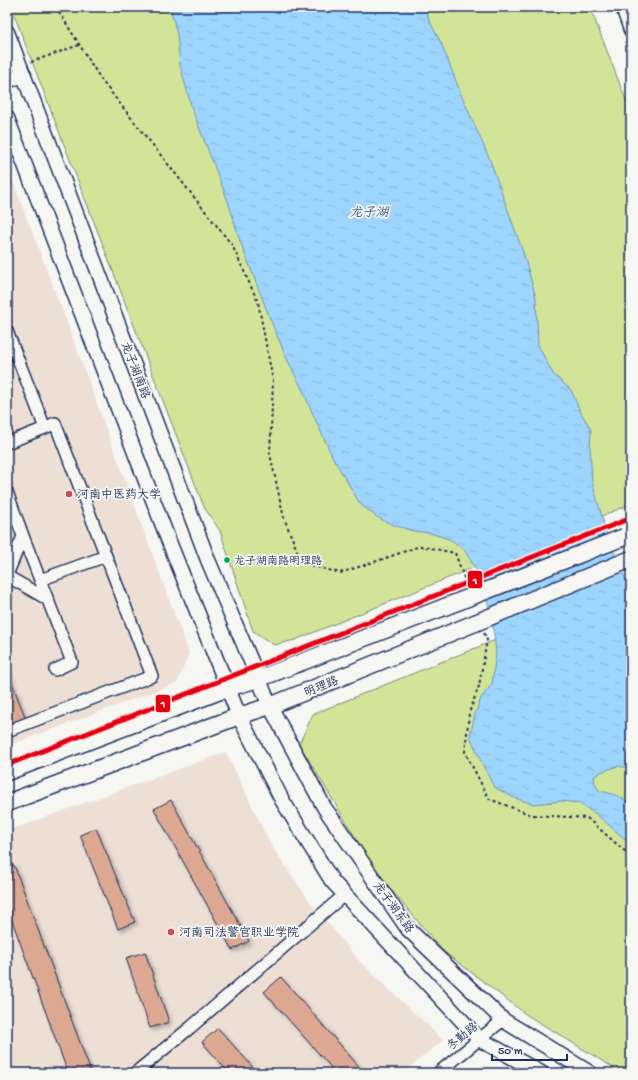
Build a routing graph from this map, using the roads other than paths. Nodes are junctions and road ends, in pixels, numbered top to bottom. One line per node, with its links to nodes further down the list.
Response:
1 (622, 7): 2 (street)
2 (631, 30)
3 (7, 32): 4 (street, 龙子湖南路)
4 (17, 65): 5 (street); 19 (street, 龙子湖南路)
5 (7, 81)
6 (7, 118): 20 (street)
7 (7, 331): 8 (street)
8 (45, 428): 9 (street); 13 (street)
9 (7, 443)
10 (7, 492): 11 (street)
11 (23, 536): 15 (street); 16 (street)
12 (627, 536): 19 (main road, bridge)
13 (106, 556): 16 (street); 23 (street)
14 (631, 559): 21 (main road, 明理路, bridge)
15 (7, 576): 17 (street)
16 (40, 580): 17 (street)
17 (47, 599): 18 (street)
18 (55, 670)
19 (258, 679): 20 (main road); 21 (street, 龙子湖南路)
20 (228, 688): 22 (street); 24 (main road)
21 (270, 706): 22 (main road, 明理路); 27 (street, 龙子湖东路)
22 (239, 716): 25 (main road, 明理路); 26 (street, 龙子湖东路)
23 (7, 731)
24 (7, 772)
25 (7, 802)
26 (344, 895): 28 (street, 龙子湖东路); 29 (street)
27 (503, 1020): 28 (street, 冬勤路); 32 (street, 龙子湖东路)
28 (479, 1039): 30 (street, 冬勤路); 31 (street, 龙子湖东路)
29 (135, 1073)
30 (438, 1073)
31 (540, 1073)
32 (590, 1073)

